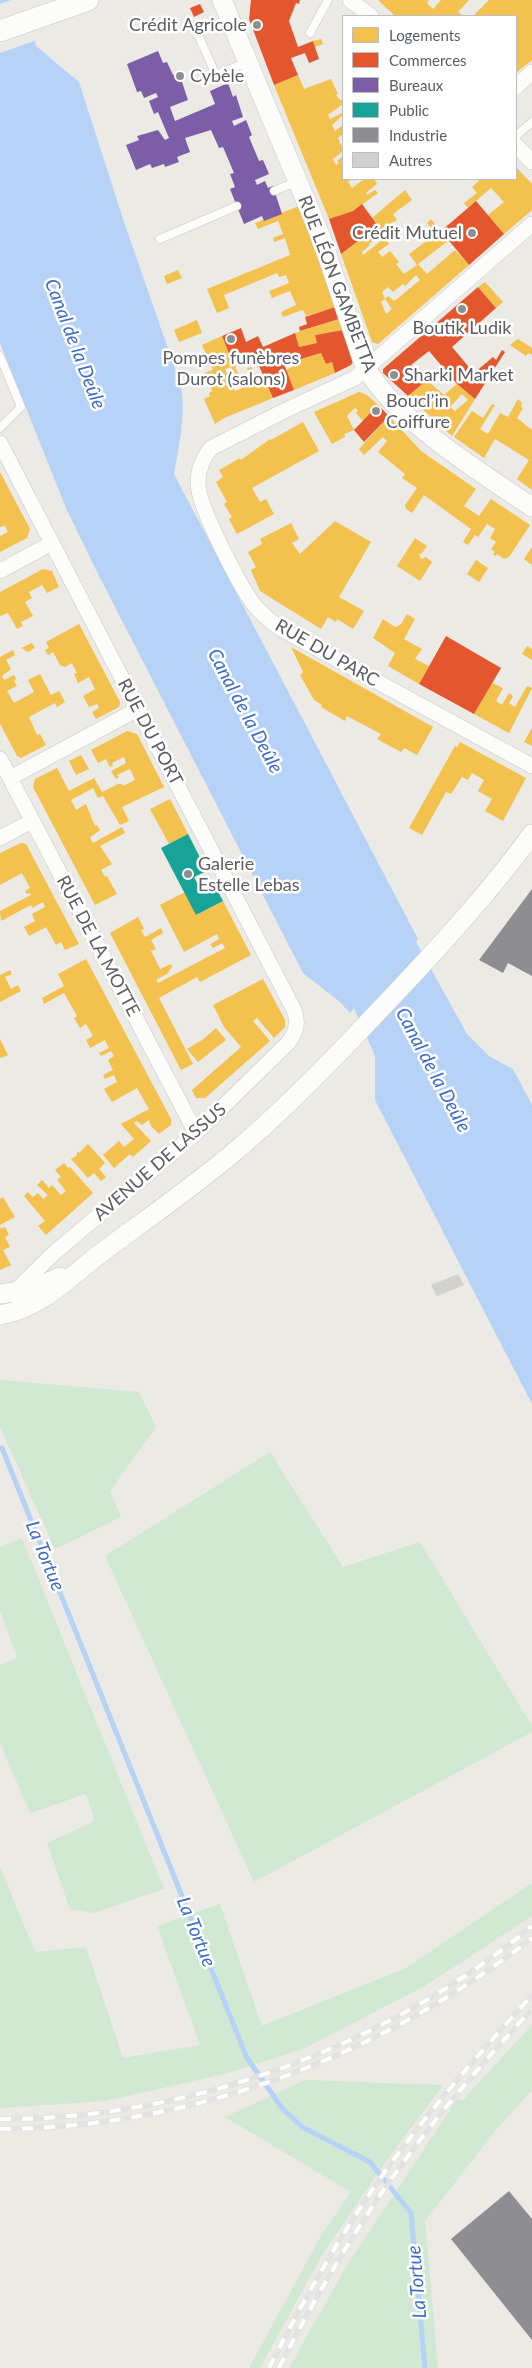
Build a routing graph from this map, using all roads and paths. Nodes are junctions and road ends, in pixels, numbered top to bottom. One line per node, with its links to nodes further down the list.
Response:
1 (88, 0): 7 (main road)
2 (222, 0): 9 (street, RUE LÉON GAMBETTA)
3 (328, 0): 8 (lane)
4 (350, 0): 5 (street)
5 (370, 15)
6 (196, 30): 9 (lane)
7 (0, 31)
8 (310, 33)
9 (248, 61): 16 (street, RUE LÉON GAMBETTA)
10 (532, 72): 11 (street)
11 (517, 85)
12 (532, 122): 13 (lane)
13 (517, 135)
14 (517, 146): 15 (street)
15 (532, 162)
16 (298, 181): 17 (lane); 22 (street, RUE LÉON GAMBETTA)
17 (274, 191)
18 (237, 206): 20 (lane)
19 (532, 224): 22 (street)
20 (160, 239)
21 (0, 356): 23 (lane)
22 (366, 369): 25 (street, RUE LÉON GAMBETTA); 30 (street, RUE DU PARC)
23 (0, 428)
24 (0, 444): 26 (street, RUE DU PORT)
25 (532, 507)
26 (52, 543): 27 (street); 28 (street, RUE DU PORT)
27 (0, 571)
28 (138, 709): 31 (street); 35 (street, RUE DU PORT)
29 (0, 760): 31 (street, RUE DE LA MOTTE)
30 (532, 766)
31 (10, 778): 32 (street, RUE DE LA MOTTE)
32 (32, 821): 34 (street); 36 (street, RUE DE LA MOTTE)
33 (532, 834): 37 (street)
34 (0, 838)
35 (298, 1022): 36 (street, AVENUE DE LASSUS)
36 (196, 1133): 38 (street, AVENUE DE LASSUS)
37 (96, 1256): 38 (street); 39 (street)
38 (6, 1294)
39 (0, 1315)

